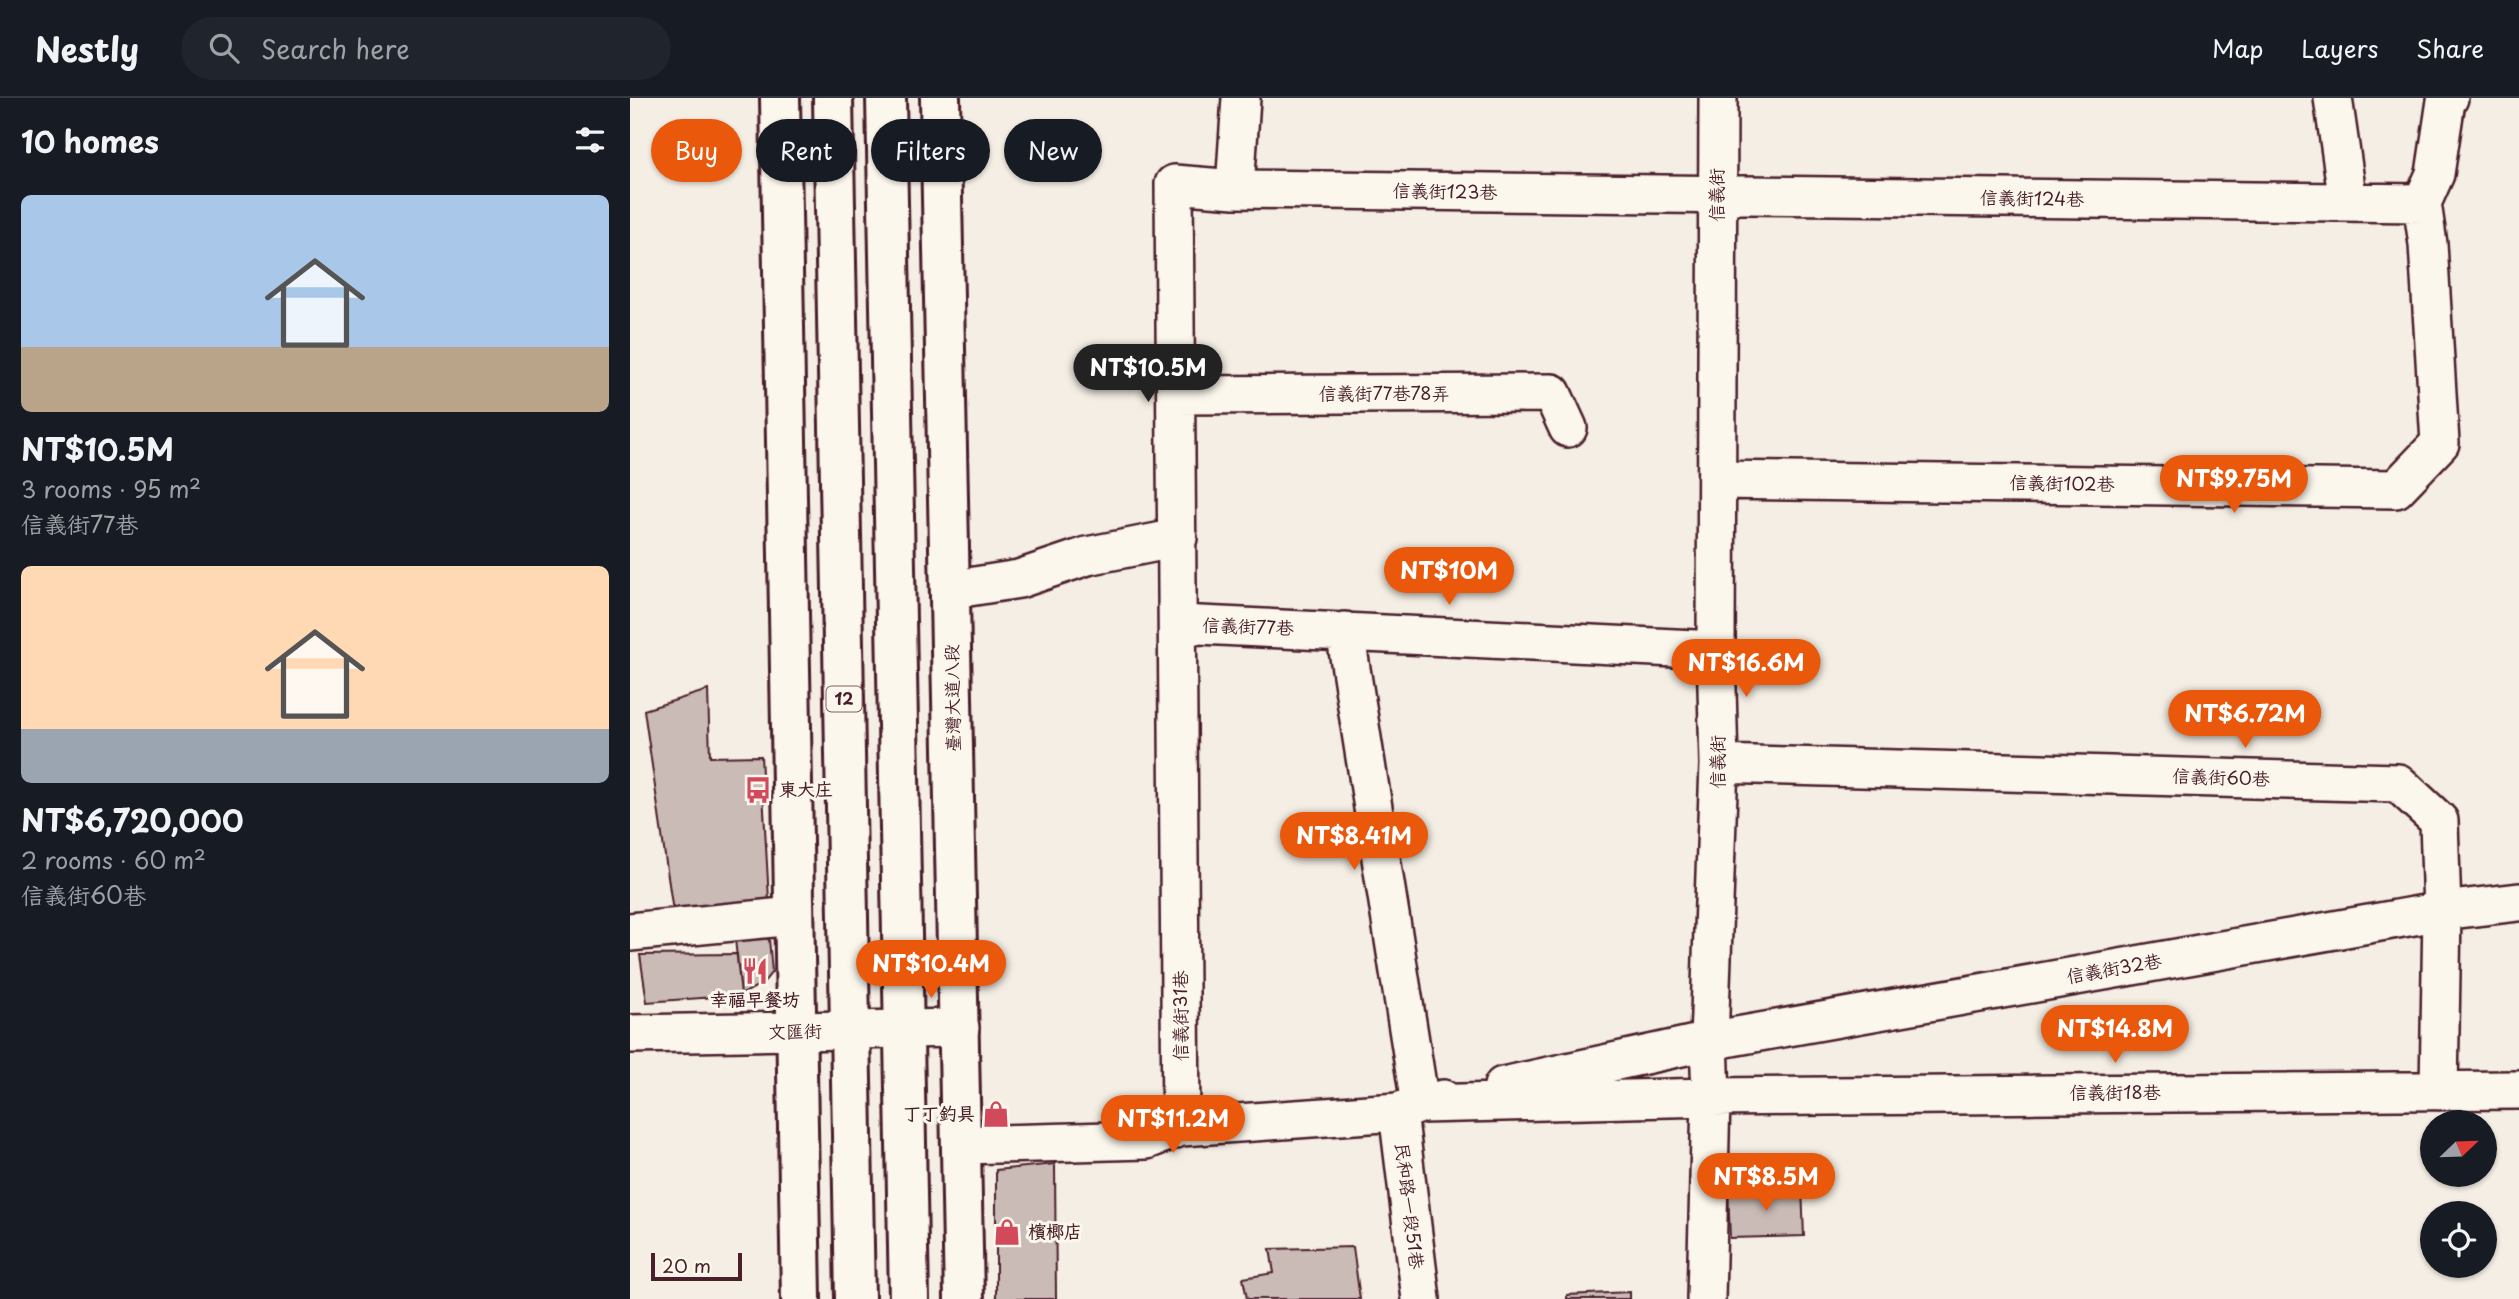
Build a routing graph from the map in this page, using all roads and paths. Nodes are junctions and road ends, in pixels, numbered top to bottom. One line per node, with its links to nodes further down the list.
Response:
1 (780, 98): 25 (main road)
2 (833, 98): 29 (main road, 12)
3 (886, 98): 28 (main road)
4 (940, 98): 18 (main road, 臺灣大道八段)
5 (1241, 98): 10 (street)
6 (1717, 98): 11 (street, 信義街)
7 (2333, 98): 12 (street)
8 (2449, 98): 13 (street)
9 (1174, 184): 10 (street, 信義街123巷); 14 (street, 信義街77巷)
10 (1234, 190): 11 (street, 信義街123巷)
11 (1717, 196): 12 (street, 信義街124巷); 16 (street, 信義街)
12 (2348, 202): 13 (street, 信義街124巷)
13 (2422, 203): 16 (street, 信義街102巷)
14 (1177, 394): 15 (street, 信義街77巷78弄); 17 (street, 信義街77巷)
15 (1568, 428)
16 (1718, 480): 21 (street, 信義街)
17 (1178, 538): 18 (street); 19 (street, 信義街77巷)
18 (950, 590): 27 (main road, 臺灣大道八段)
19 (1179, 624): 20 (street, 信義街77巷); 37 (street, 信義街31巷)
20 (1345, 631): 21 (street, 信義街77巷); 36 (street, 民和路一段51巷)
21 (1716, 650): 22 (street, 信義街)
22 (1718, 764): 24 (street, 信義街60巷); 32 (street, 信義街)
23 (2519, 902): 24 (street, 信義街32巷)
24 (2442, 911): 32 (street, 信義街32巷); 34 (street, 信義街60巷)
25 (794, 916): 26 (street); 30 (main road)
26 (630, 932)
27 (960, 1028): 28 (street, 文匯街); 38 (main road, 臺灣大道八段)
28 (904, 1030): 29 (street, 文匯街); 41 (main road)
29 (850, 1031): 30 (street, 文匯街); 40 (main road, 12)
30 (796, 1032): 31 (street, 文匯街); 39 (main road)
31 (630, 1034)
32 (1709, 1041): 35 (street, 信義街); 36 (street, 信義街32巷)
33 (2519, 1090): 34 (street, 信義街18巷)
34 (2439, 1091): 35 (street, 信義街18巷)
35 (1711, 1097): 36 (street); 44 (street, 信義街)
36 (1409, 1108): 37 (street); 43 (street, 民和路一段51巷)
37 (1181, 1127): 38 (street)
38 (962, 1145): 42 (main road, 臺灣大道八段)
39 (801, 1299)
40 (855, 1299)
41 (909, 1299)
42 (964, 1299)
43 (1421, 1299)
44 (1706, 1299)

